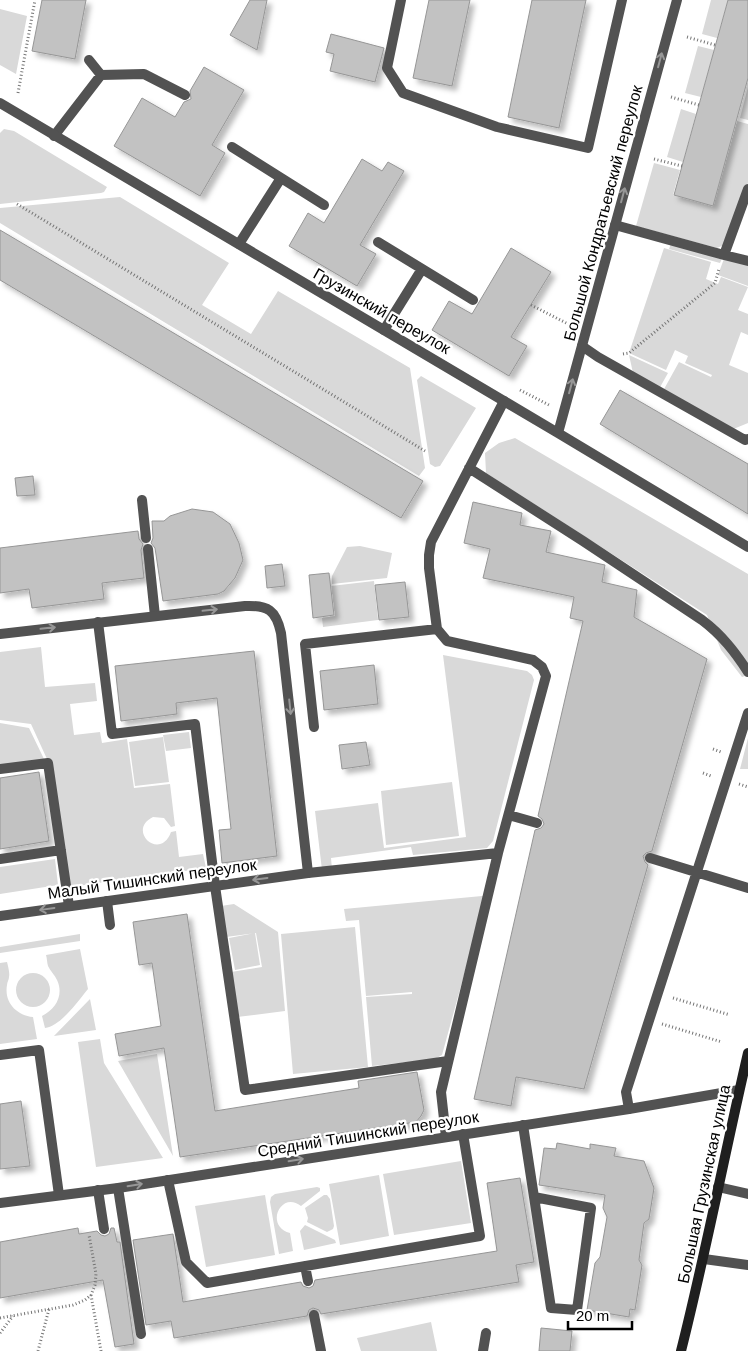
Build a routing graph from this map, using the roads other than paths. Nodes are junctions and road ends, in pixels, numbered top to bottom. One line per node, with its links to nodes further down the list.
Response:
1 (401, 0): 2 (street)
2 (622, 0)
3 (676, 0): 13 (street, Большой Кондратьевский переулок, one-way to 3)
4 (89, 60): 5 (street)
5 (101, 75): 6 (street); 8 (street)
6 (185, 95)
7 (0, 104): 8 (street, Грузинский переулок)
8 (54, 136): 15 (street, Грузинский переулок)
9 (232, 147): 10 (street)
10 (281, 178): 12 (street); 15 (street)
11 (748, 188): 16 (street)
12 (324, 205)
13 (615, 225): 16 (street); 21 (street, Большой Кондратьевский переулок)
14 (378, 242): 18 (street)
15 (238, 244): 20 (street, Грузинский переулок)
16 (724, 255): 17 (street)
17 (748, 261)
18 (422, 269): 19 (street); 20 (street)
19 (473, 300)
20 (384, 330): 22 (street, Грузинский переулок)
21 (582, 346): 23 (street, Большой Кондратьевский переулок, one-way to 21); 24 (street)
22 (504, 401): 23 (street, Грузинский переулок); 25 (street)
23 (558, 433): 27 (street, Грузинский переулок)
24 (748, 439)
25 (469, 468): 30 (street); 32 (street)
26 (142, 500): 28 (street)
27 (747, 545)
28 (154, 616): 29 (street); 43 (street, one-way to 43)
29 (98, 622): 31 (street, one-way to 29); 44 (street)
30 (437, 629): 34 (street); 36 (street)
31 (0, 634)
32 (748, 672)
33 (748, 713): 42 (street)
34 (314, 727)
35 (0, 770): 38 (street)
36 (509, 815): 37 (street); 39 (street)
37 (537, 823)
38 (61, 850): 41 (street); 47 (street)
39 (498, 853): 43 (street, Малый Тишинский переулок); 52 (street)
40 (650, 858): 42 (street)
41 (0, 859)
42 (697, 872): 45 (street); 54 (street)
43 (308, 873): 44 (street, Малый Тишинский переулок, one-way to 44)
44 (215, 886): 46 (street, Малый Тишинский переулок); 52 (street)
45 (748, 888)
46 (107, 901): 47 (street, Малый Тишинский переулок); 49 (street)
47 (68, 906): 48 (street, Малый Тишинский переулок, one-way to 48)
48 (0, 916)
49 (110, 925)
50 (748, 1052): 53 (main road, Большая Грузинская улица)
51 (0, 1055): 63 (street)
52 (448, 1061): 57 (street)
53 (744, 1089): 54 (street, Средний Тишинский переулок); 59 (main road, Большая Грузинская улица)
54 (628, 1109): 55 (street, Средний Тишинский переулок)
55 (523, 1125): 56 (street, Средний Тишинский переулок); 64 (street)
56 (463, 1134): 57 (street, Средний Тишинский переулок); 69 (street)
57 (446, 1137): 58 (street, Средний Тишинский переулок, one-way to 57)
58 (168, 1180): 60 (street, Средний Тишинский переулок, one-way to 58); 69 (street)
59 (718, 1186): 62 (street); 67 (main road, Большая Грузинская улица)
60 (118, 1188): 61 (street, Средний Тишинский переулок); 73 (street)
61 (98, 1190): 63 (street, Средний Тишинский переулок); 66 (street)
62 (748, 1194)
63 (59, 1195): 65 (street, Средний Тишинский переулок)
64 (534, 1197): 64 (street)
65 (0, 1203)
66 (104, 1229)
67 (704, 1259): 68 (street); 76 (main road, Большая Грузинская улица)
68 (748, 1265)
69 (305, 1266): 70 (street)
70 (308, 1281)
71 (314, 1315): 74 (street)
72 (486, 1333): 75 (street)
73 (140, 1334)
74 (321, 1351)
75 (484, 1351)
76 (681, 1351)

